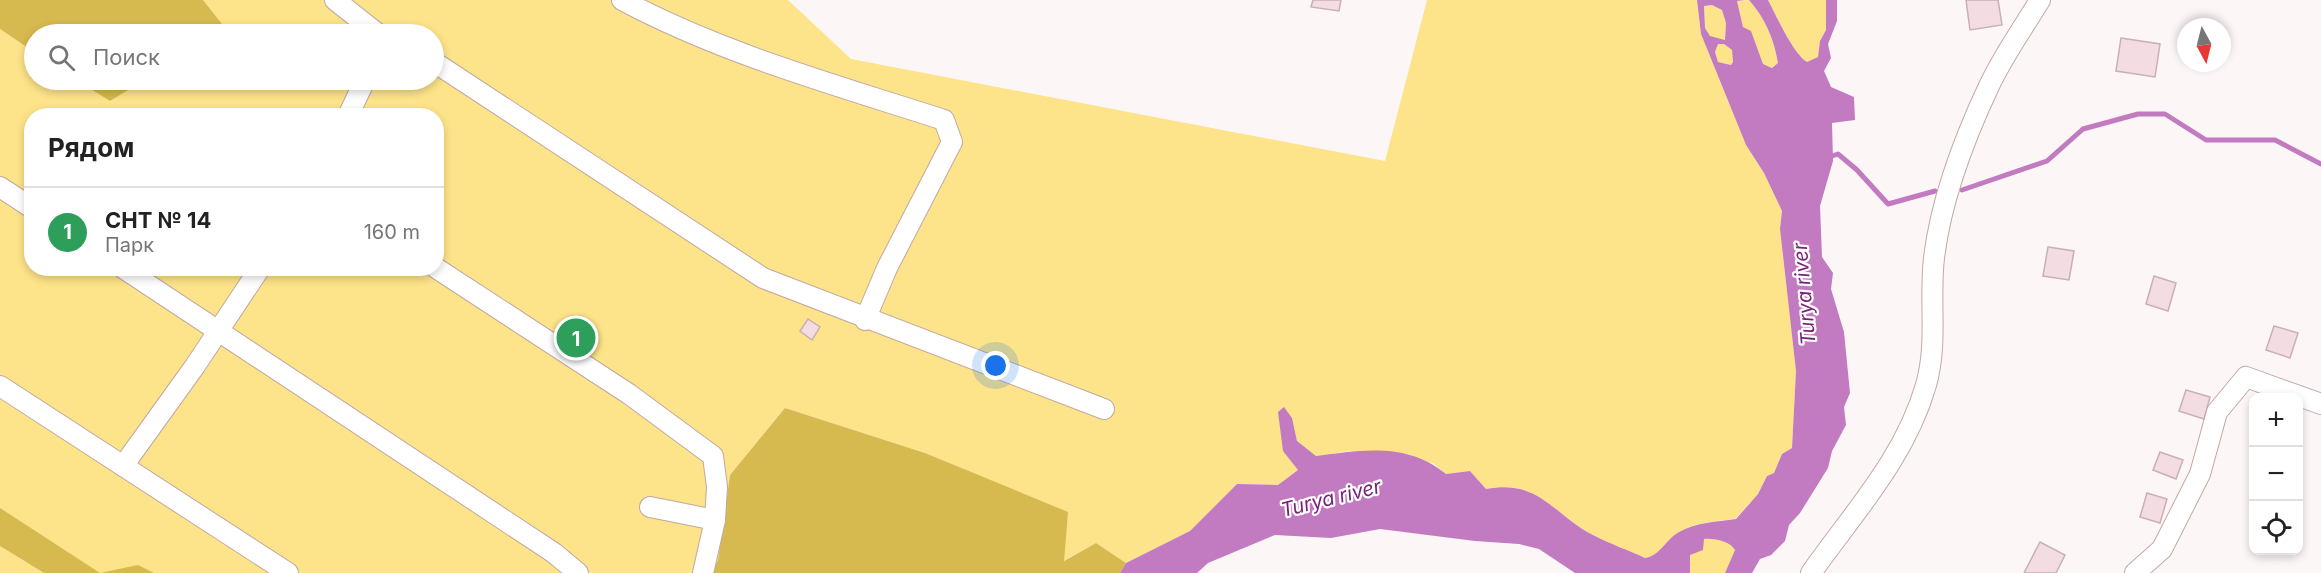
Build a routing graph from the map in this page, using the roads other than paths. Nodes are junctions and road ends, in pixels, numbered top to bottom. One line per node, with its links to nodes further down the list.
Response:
1 (335, 0): 4 (street)
2 (622, 0): 13 (street)
3 (2040, 0): 24 (street)
4 (365, 24)
5 (444, 69): 13 (street)
6 (360, 90): 7 (street)
7 (352, 108)
8 (0, 187): 9 (street)
9 (24, 203)
10 (444, 273): 20 (street)
11 (135, 276): 14 (street)
12 (255, 276): 14 (street)
13 (865, 320): 17 (street)
14 (218, 331): 18 (street); 22 (street)
15 (0, 386): 18 (street)
16 (2321, 404): 25 (street)
17 (1104, 409)
18 (123, 466): 21 (street)
19 (650, 507): 20 (street)
20 (715, 520): 23 (street)
21 (288, 573)
22 (578, 573)
23 (703, 573)
24 (1811, 573)
25 (2135, 573)

